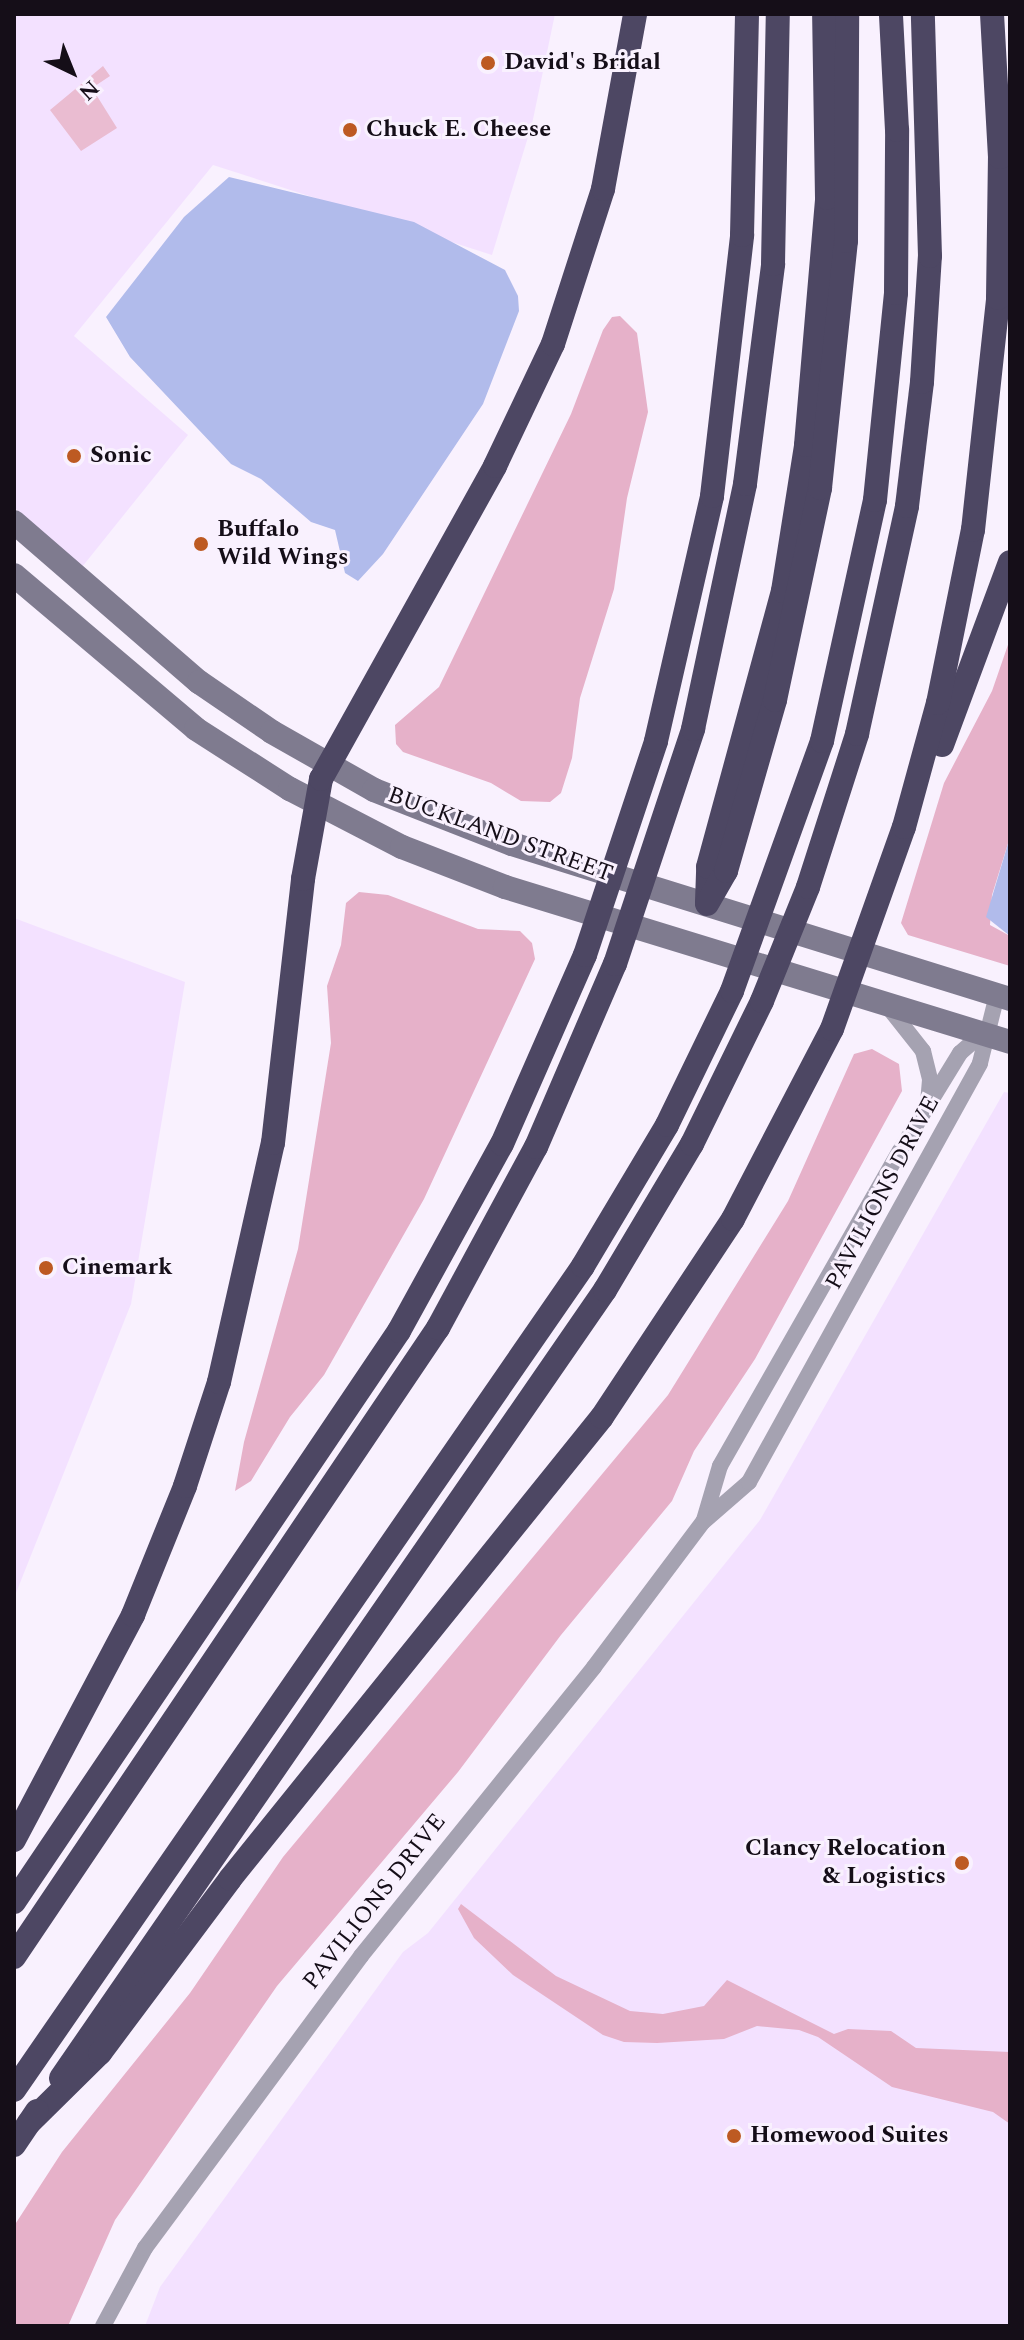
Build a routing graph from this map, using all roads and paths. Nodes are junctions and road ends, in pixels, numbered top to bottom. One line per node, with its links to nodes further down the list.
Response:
1 (635, 14): 12 (highway)
2 (747, 14): 26 (highway)
3 (778, 14): 27 (highway)
4 (824, 14): 15 (highway)
5 (847, 14): 15 (highway)
6 (891, 14): 28 (highway)
7 (923, 14): 29 (highway)
8 (992, 14): 14 (highway)
9 (14, 522): 12 (main road, BUCKLAND STREET)
10 (1010, 562): 14 (highway)
11 (14, 575): 13 (main road, BUCKLAND STREET)
12 (327, 765): 13 (highway); 15 (main road, BUCKLAND STREET)
13 (315, 803): 16 (main road, BUCKLAND STREET); 25 (highway)
14 (904, 827): 29 (highway)
15 (707, 904): 16 (main road); 17 (main road, BUCKLAND STREET)
16 (696, 945): 18 (main road, BUCKLAND STREET)
17 (1003, 997): 19 (street, PAVILIONS DRIVE)
18 (878, 1000): 19 (main road, BUCKLAND STREET); 21 (street, PAVILIONS DRIVE)
19 (983, 1033): 20 (main road, BUCKLAND STREET); 21 (street, PAVILIONS DRIVE); 23 (street, PAVILIONS DRIVE)
20 (1010, 1042)
21 (926, 1109): 22 (street, PAVILIONS DRIVE)
22 (794, 1341): 23 (street); 24 (street, PAVILIONS DRIVE)
23 (814, 1372): 24 (street, PAVILIONS DRIVE)
24 (703, 1522): 31 (street, PAVILIONS DRIVE)
25 (14, 1840)
26 (14, 1902)
27 (14, 1957)
28 (14, 2090)
29 (29, 2123): 30 (highway)
30 (14, 2145)
31 (103, 2326)

